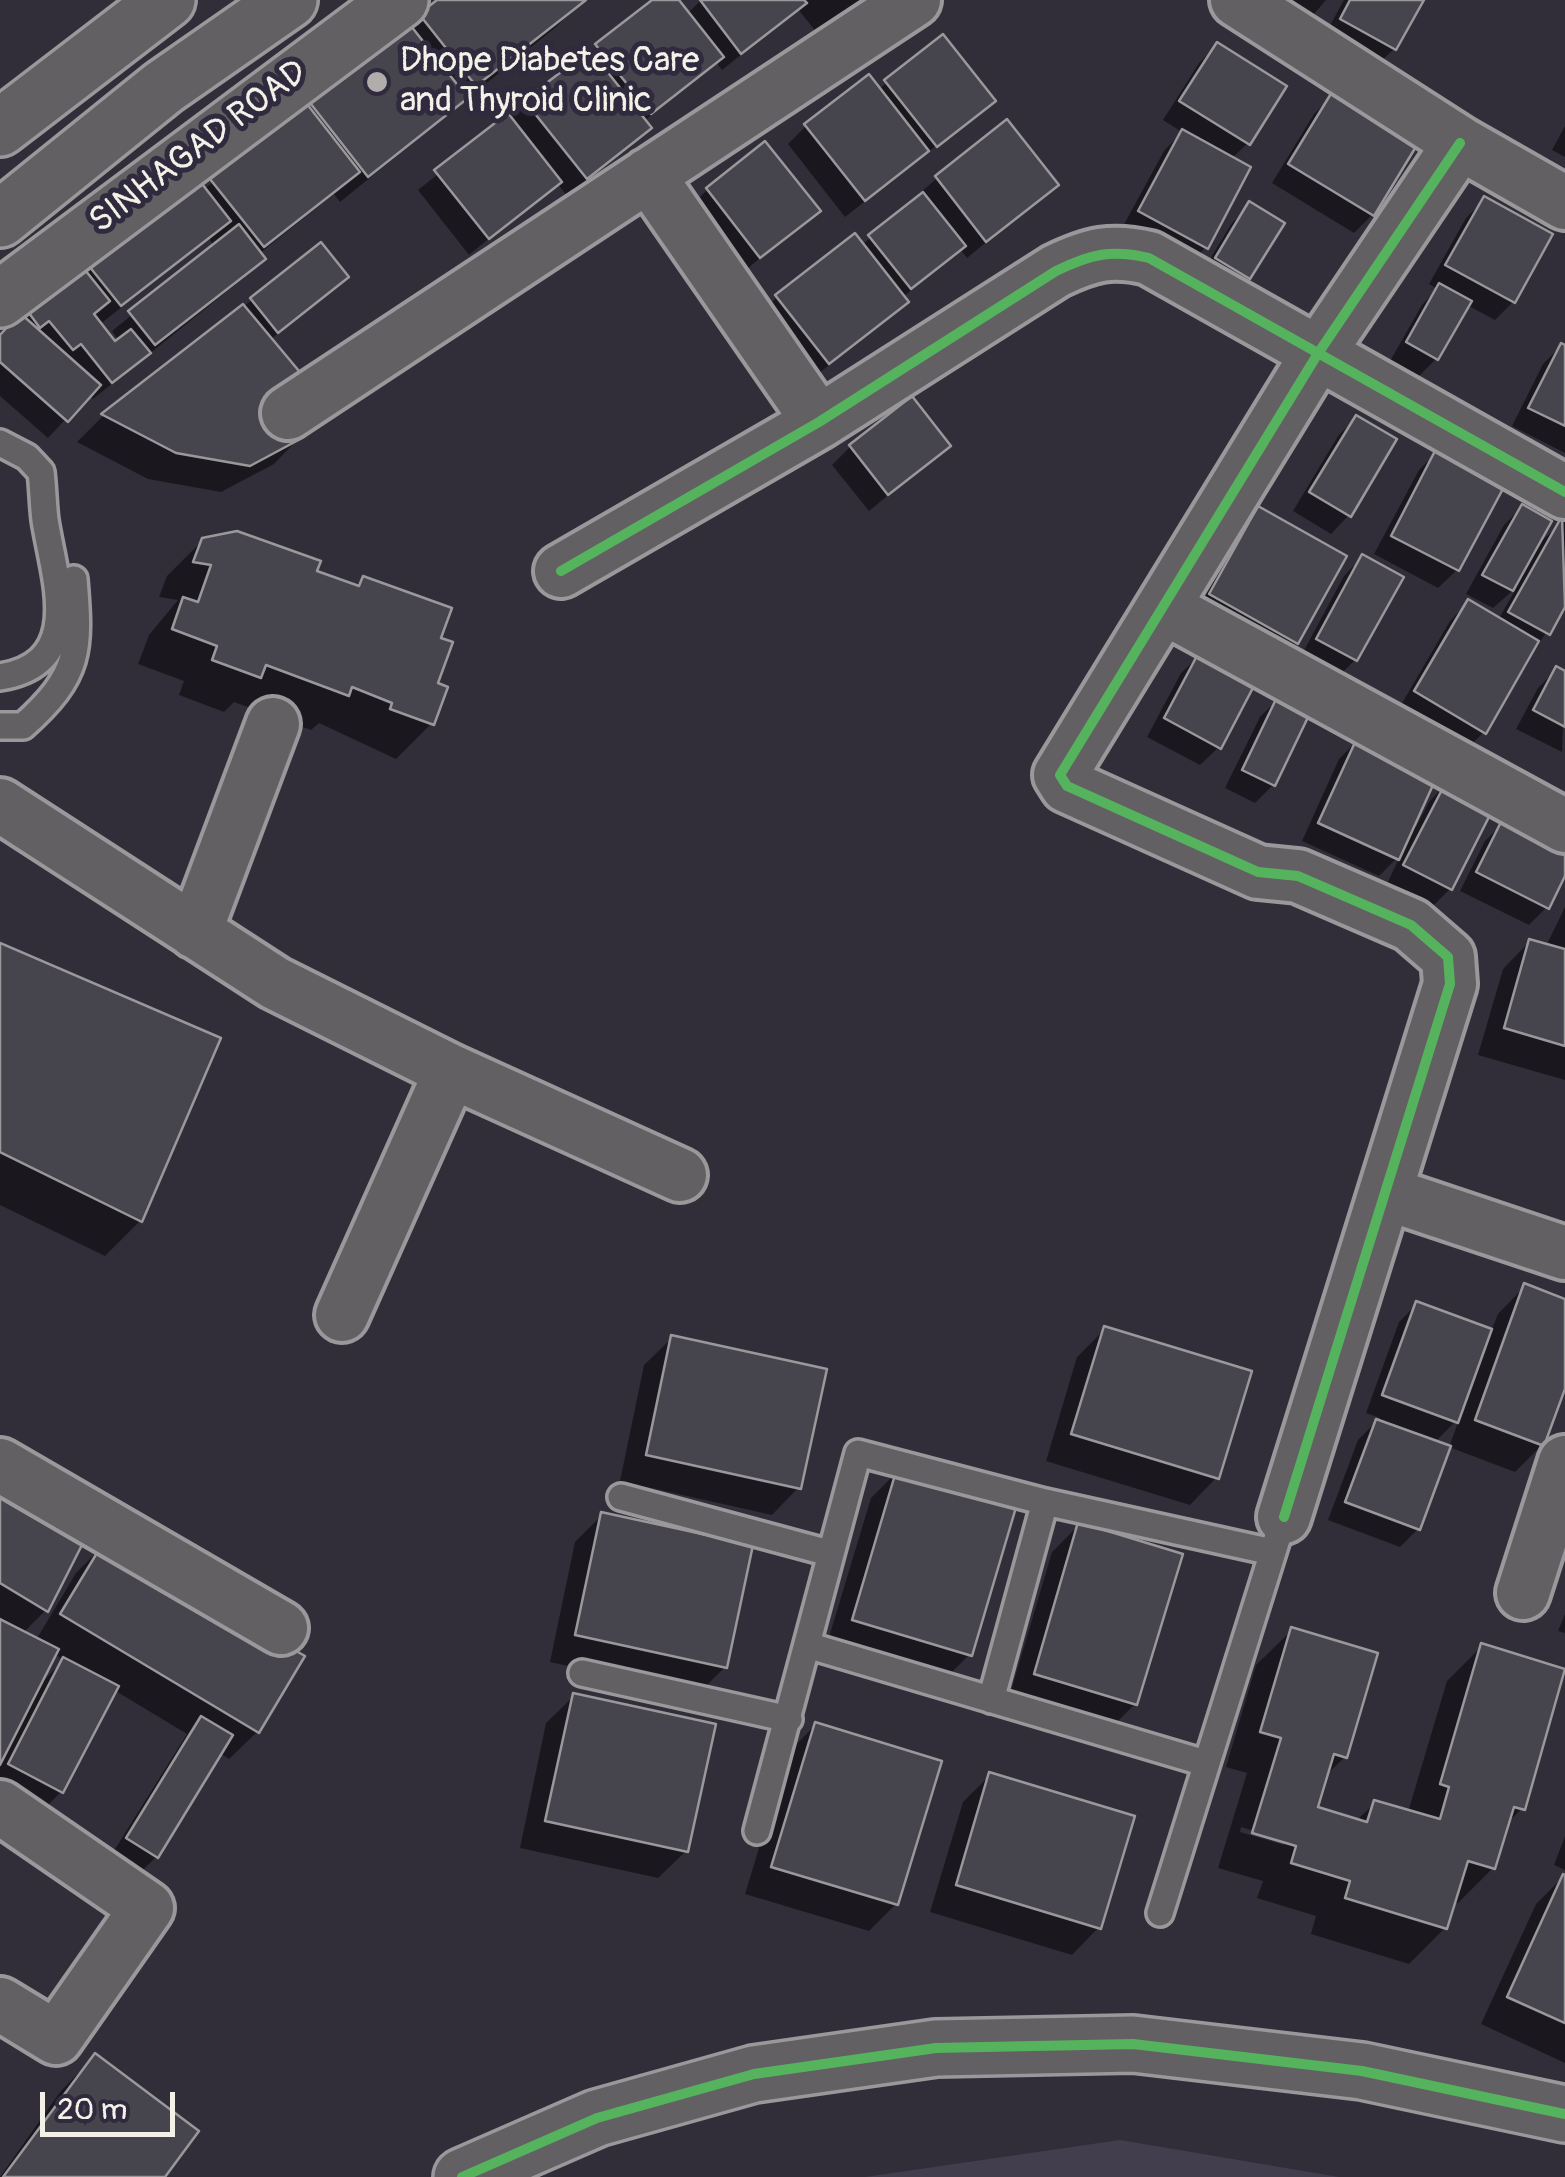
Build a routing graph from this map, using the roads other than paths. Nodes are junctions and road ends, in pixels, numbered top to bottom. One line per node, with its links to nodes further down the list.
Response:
1 (238, 0): 10 (main road)
2 (289, 0): 12 (main road)
3 (400, 0): 13 (main road, SINHAGAD ROAD)
4 (914, 0): 9 (street)
5 (1237, 0): 8 (street)
6 (143, 7): 7 (main road)
7 (0, 128)
8 (1460, 143): 11 (street); 14 (street)
9 (648, 175): 15 (street); 16 (street)
10 (0, 178)
11 (1565, 203)
12 (0, 219)
13 (0, 299)
14 (1317, 354): 16 (street); 18 (street); 21 (street)
15 (288, 413)
16 (819, 422): 20 (street)
17 (0, 443): 19 (lane)
18 (1565, 492)
19 (45, 519): 22 (lane); 24 (lane)
20 (561, 572)
21 (1165, 608): 26 (street); 30 (street)
22 (0, 678)
23 (273, 724): 27 (street)
24 (0, 726)
25 (0, 806): 27 (street)
26 (1565, 826)
27 (195, 932): 28 (street)
28 (451, 1070): 29 (street); 32 (street)
29 (680, 1175)
30 (1385, 1193): 31 (street); 37 (street)
31 (1565, 1253)
32 (342, 1315)
33 (1565, 1462): 39 (street)
34 (0, 1465): 40 (street)
35 (621, 1497): 38 (lane)
36 (1045, 1502): 37 (lane); 38 (lane); 43 (lane)
37 (1278, 1535): 45 (lane)
38 (828, 1552): 41 (lane)
39 (1523, 1594)
40 (281, 1628)
41 (807, 1645): 43 (lane); 44 (lane)
42 (582, 1674): 44 (lane)
43 (991, 1700): 45 (lane)
44 (789, 1720): 47 (lane)
45 (1205, 1763): 48 (lane)
46 (0, 1806): 49 (street)
47 (757, 1831)
48 (1160, 1913)
49 (0, 2004)
50 (1565, 2114): 51 (main road)
51 (462, 2177)

